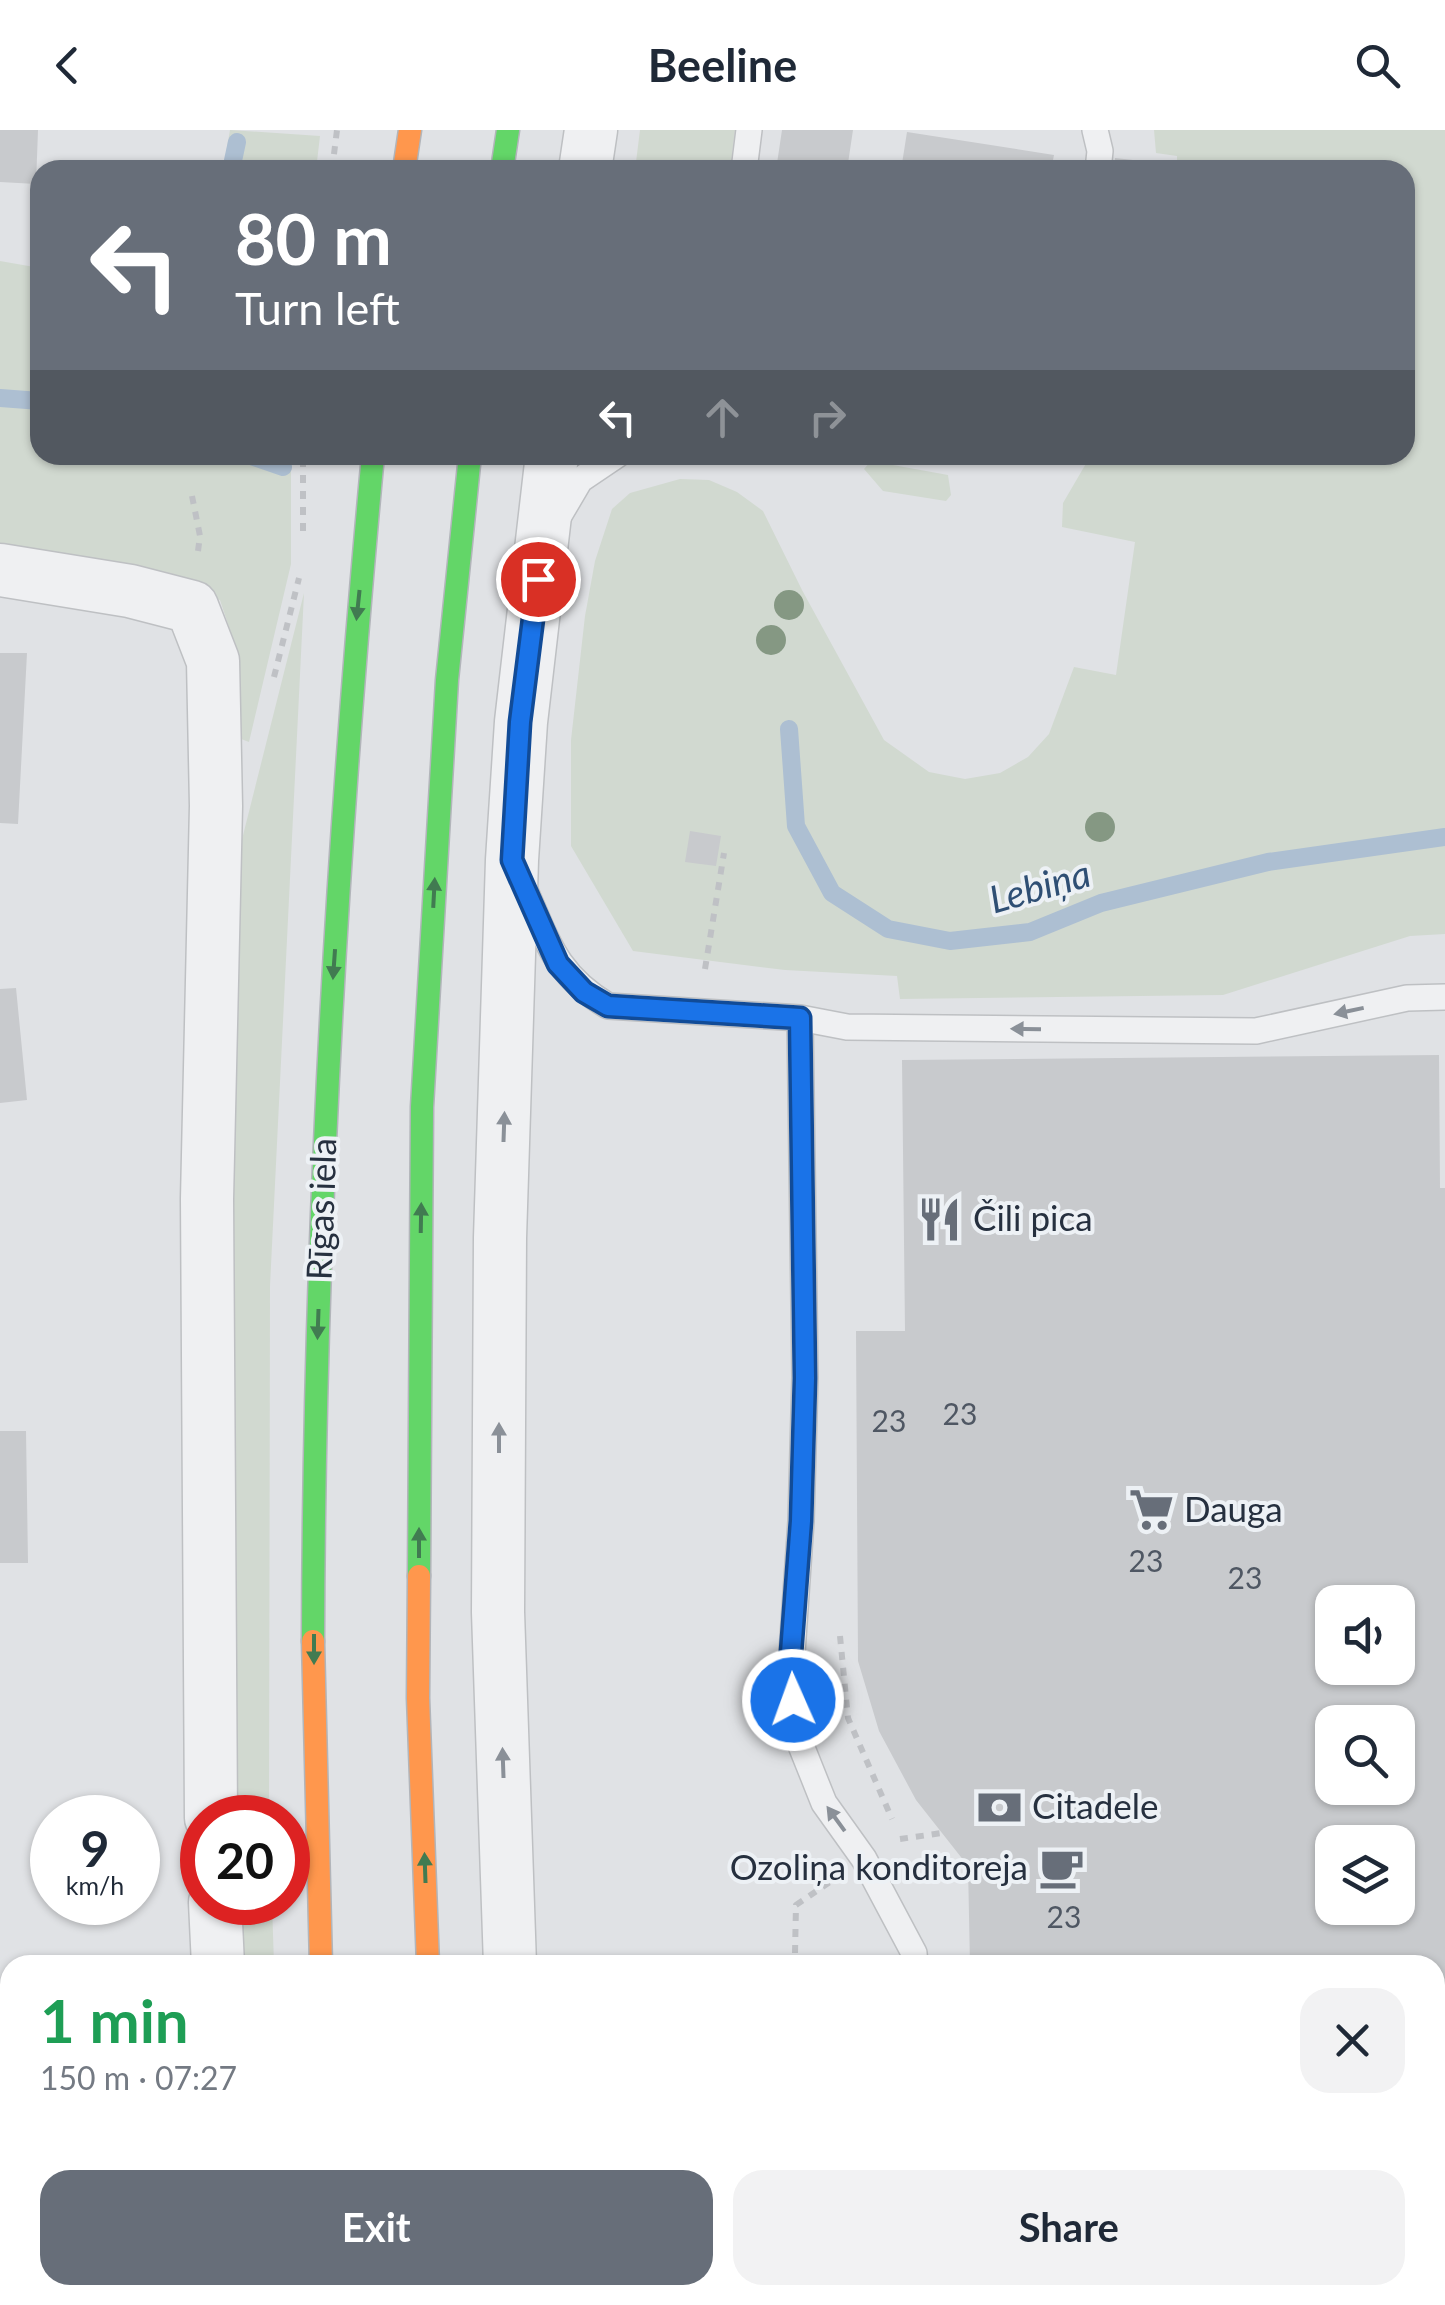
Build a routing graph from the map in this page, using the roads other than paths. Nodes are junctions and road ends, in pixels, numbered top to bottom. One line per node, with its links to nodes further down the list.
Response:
1 (410, 130): 6 (highway)
2 (508, 130): 7 (highway)
3 (592, 130): 8 (street)
4 (750, 130): 9 (lane)
5 (1096, 130): 10 (lane)
6 (406, 160)
7 (504, 160)
8 (588, 160)
9 (746, 160)
10 (1099, 160)
11 (372, 465): 23 (highway, Rīgas iela, one-way to 23)
12 (469, 465): 24 (highway, one-way to 12)
13 (551, 465): 15 (street)
14 (602, 465): 15 (lane)
15 (542, 543): 17 (street)
16 (0, 570): 20 (street)
17 (512, 860): 19 (lane); 25 (street, one-way to 17)
18 (1445, 998): 19 (lane, one-way to 19)
19 (800, 1018): 26 (lane, one-way to 19)
20 (211, 1795)
21 (216, 1925): 22 (street)
22 (218, 1955)
23 (321, 1955)
24 (428, 1955)
25 (510, 1955)
26 (914, 1955)

